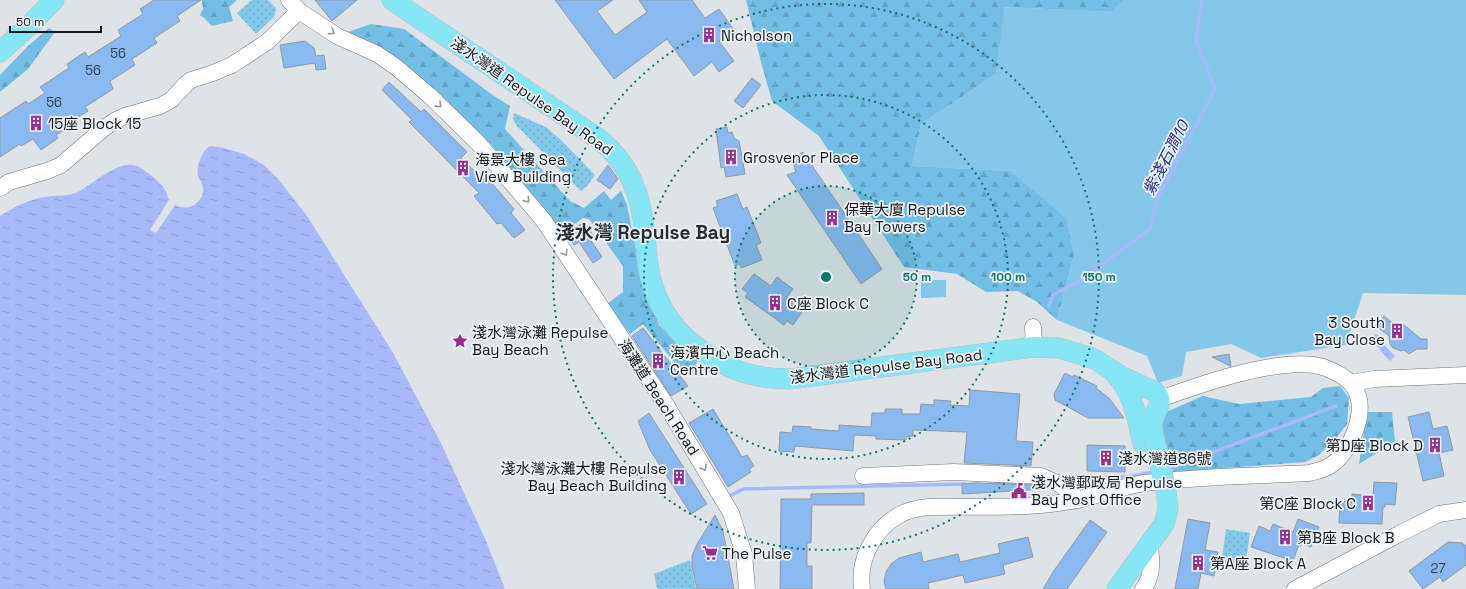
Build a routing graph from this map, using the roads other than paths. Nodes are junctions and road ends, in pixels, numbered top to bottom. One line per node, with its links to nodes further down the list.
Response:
1 (54, 0): 4 (main road)
2 (392, 0): 7 (main road, 淺水灣道 Repulse Bay Road)
3 (294, 6): 5 (street); 18 (street, 海灘道 Beach Road, one-way to 18)
4 (0, 52)
5 (0, 188)
6 (1033, 327): 7 (street)
7 (1034, 347): 8 (main road, 淺水灣道 Repulse Bay Road)
8 (1110, 369): 11 (main road, 淺水灣道 Repulse Bay Road); 12 (main road, 淺水灣道 Repulse Bay Road)
9 (1466, 375): 10 (street)
10 (1351, 383): 11 (street); 15 (street)
11 (1156, 400): 12 (main road); 13 (main road, 淺水灣道 Repulse Bay Road)
12 (1134, 406): 13 (main road, 淺水灣道 Repulse Bay Road)
13 (1148, 442): 17 (main road, 淺水灣道 Repulse Bay Road, bridge)
14 (864, 476): 15 (street)
15 (1075, 496): 19 (street)
16 (1466, 510): 22 (street)
17 (1150, 543): 20 (main road, 淺水灣道 Repulse Bay Road); 21 (street)
18 (747, 589)
19 (862, 589)
20 (1116, 589)
21 (1143, 589)
22 (1295, 589)

